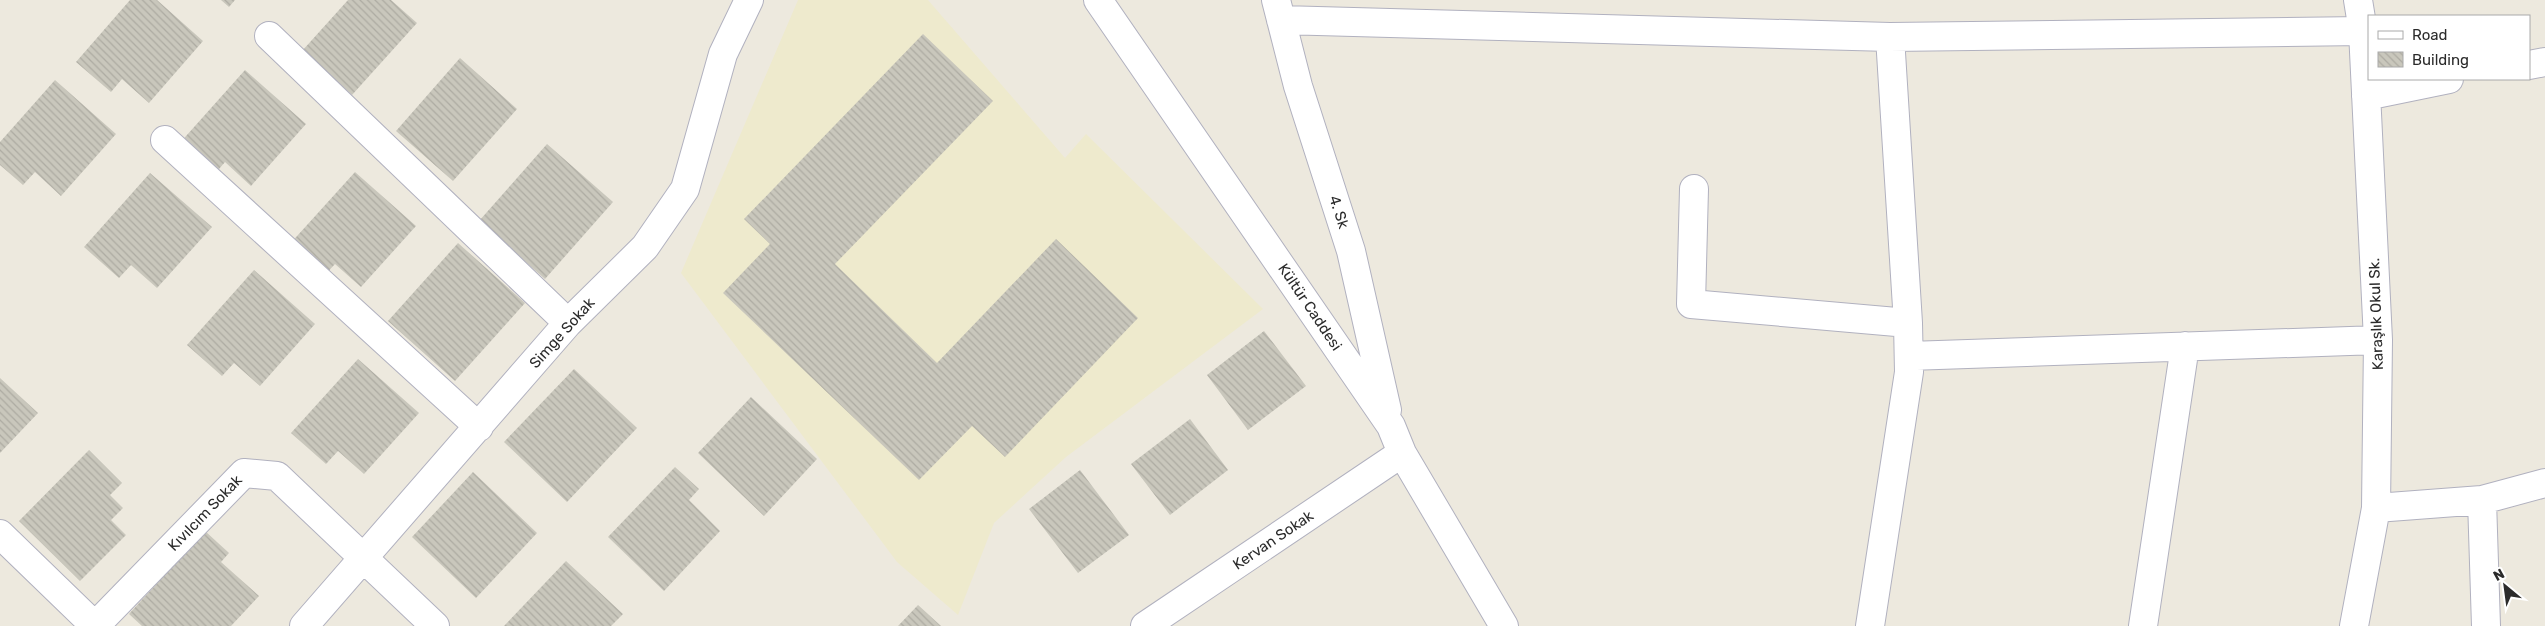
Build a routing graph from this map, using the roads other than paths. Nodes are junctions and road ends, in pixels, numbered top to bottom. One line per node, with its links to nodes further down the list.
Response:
1 (749, 0): 14 (street, Simge Sokak)
2 (1098, 0): 19 (street, Kültür Caddesi)
3 (2358, 0): 5 (street, Karaşlık Okul Sk.)
4 (1278, 10): 7 (street); 19 (street, 4. Sk)
5 (2363, 31): 7 (street); 11 (street, Karaşlık Okul Sk.)
6 (268, 36): 14 (street)
7 (1890, 37): 15 (street)
8 (2545, 62): 9 (street)
9 (2530, 65)
10 (2444, 80): 11 (street)
11 (2366, 96): 16 (street, Karaşlık Okul Sk.)
12 (165, 140): 20 (street)
13 (1694, 189): 15 (street)
14 (568, 323): 20 (street, Simge Sokak)
15 (1908, 323): 18 (street)
16 (2378, 340): 17 (street); 24 (street, Karaşlık Okul Sk.)
17 (2186, 346): 18 (street); 33 (street)
18 (1909, 356): 32 (street)
19 (1390, 426): 21 (street, Kültür Caddesi)
20 (479, 427): 26 (street, Simge Sokak)
21 (1402, 453): 30 (street, Kervan Sokak); 31 (street, Kültür Caddesi)
22 (2545, 483): 23 (street)
23 (2482, 500): 24 (street); 35 (street)
24 (2376, 508): 34 (street, Karaşlık Okul Sk.)
25 (0, 534): 27 (street, Kıvılcım Sokak)
26 (364, 558): 27 (street, Kıvılcım Sokak); 28 (street, Simge Sokak); 29 (street, Kıvılcım Sokak)
27 (95, 626)
28 (304, 626)
29 (435, 626)
30 (1145, 626)
31 (1504, 626)
32 (1870, 626)
33 (2143, 626)
34 (2354, 626)
35 (2486, 626)

